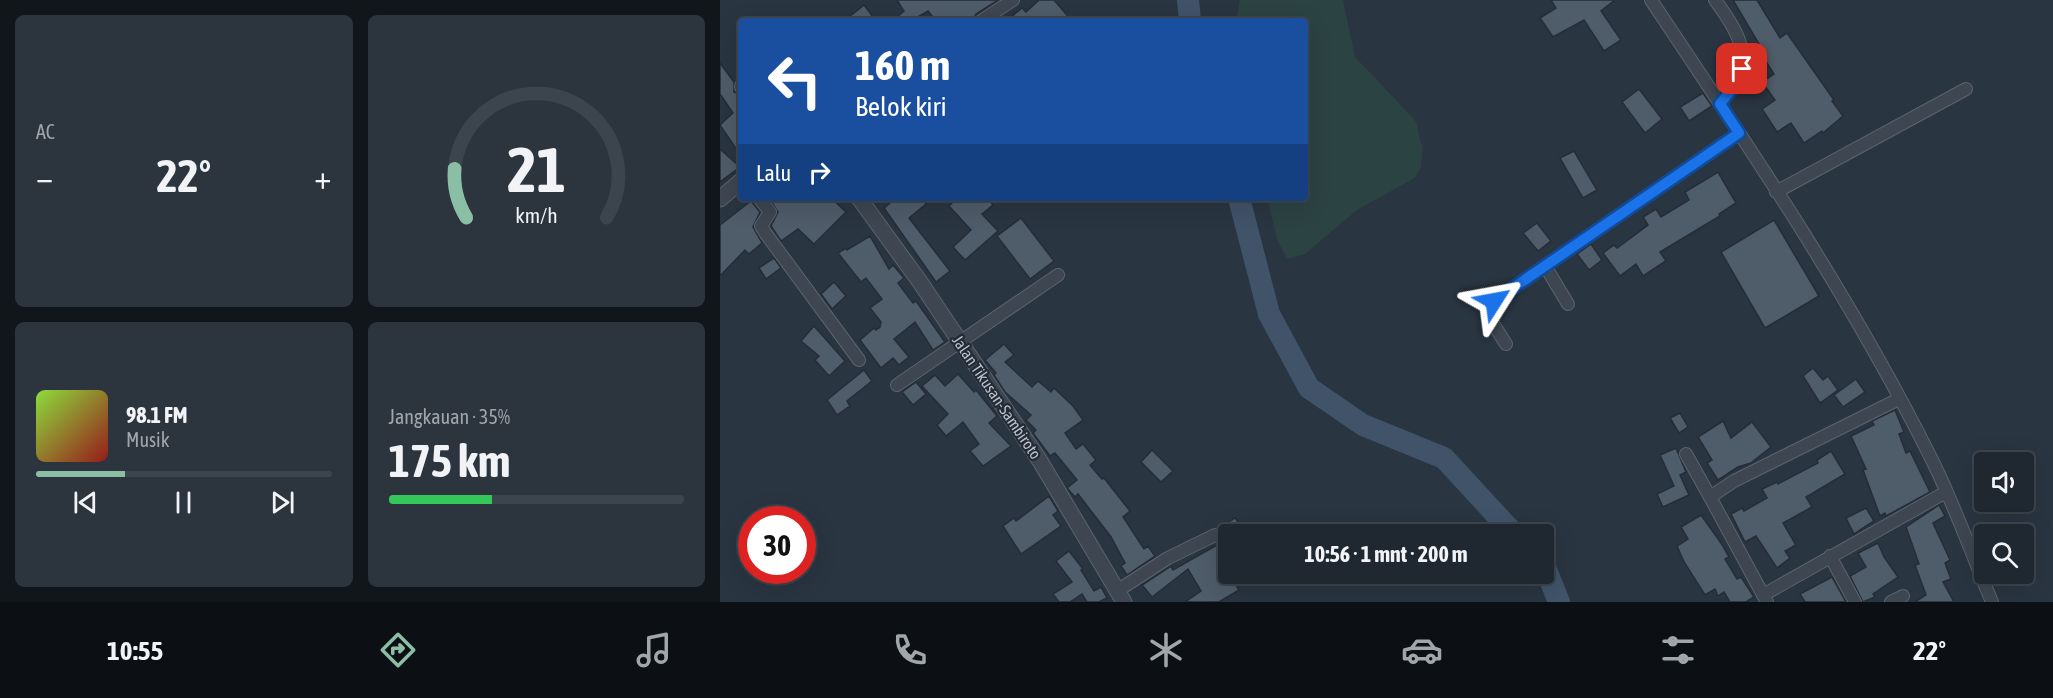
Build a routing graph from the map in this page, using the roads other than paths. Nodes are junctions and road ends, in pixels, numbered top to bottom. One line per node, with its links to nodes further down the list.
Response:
1 (1012, 0): 4 (street)
2 (1651, 0): 6 (street)
3 (1715, 0): 6 (street)
4 (985, 18)
5 (1966, 89): 9 (street)
6 (1720, 104): 7 (street)
7 (1739, 133): 9 (street); 13 (street)
8 (738, 184): 10 (street)
9 (1776, 192): 20 (street)
10 (720, 199)
11 (761, 201): 18 (street)
12 (861, 201): 16 (street, Jalan Tikusan-Sambiroto)
13 (1545, 266): 15 (street); 17 (street)
14 (1058, 275): 16 (street)
15 (1568, 304)
16 (959, 340): 19 (street); 26 (street, Jalan Tikusan-Sambiroto)
17 (1506, 344)
18 (859, 360)
19 (897, 385)
20 (1899, 399): 22 (street); 23 (street)
21 (1686, 454): 23 (street)
22 (1946, 492): 25 (street); 31 (street)
23 (1710, 497): 28 (street)
24 (1218, 536): 26 (street)
25 (1830, 556): 28 (street); 29 (street)
26 (1121, 596)
27 (1903, 596): 30 (street)
28 (1765, 598)
29 (1855, 602)
30 (1891, 602)
31 (1992, 602)

